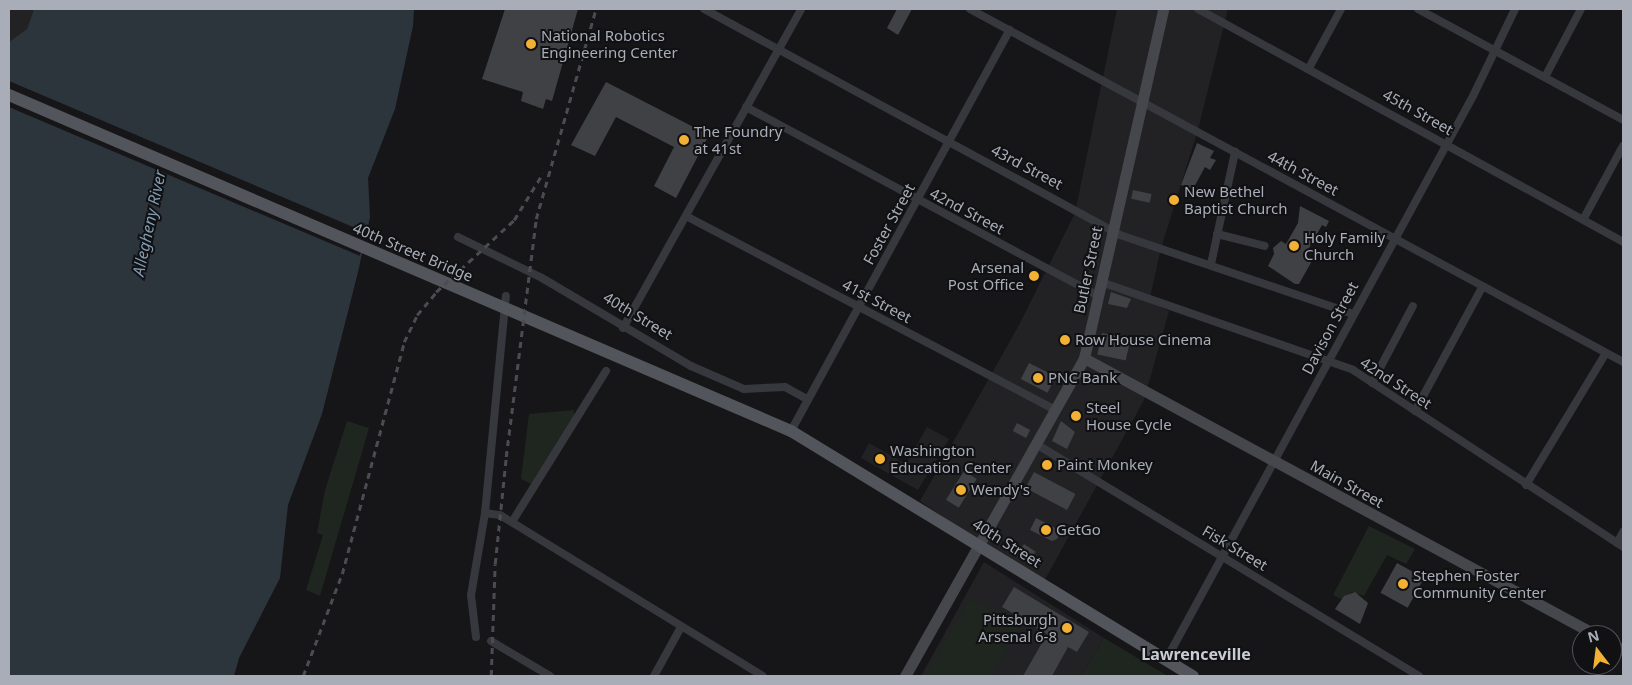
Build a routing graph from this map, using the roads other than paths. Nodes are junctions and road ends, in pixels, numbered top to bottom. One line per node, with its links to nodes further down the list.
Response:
1 (704, 9): 11 (street, 43rd Street)
2 (801, 9): 11 (street)
3 (970, 9): 10 (street, 44th Street)
4 (1163, 9): 16 (main road, Butler Street)
5 (1198, 9): 13 (street, 45th Street)
6 (1341, 9): 13 (street)
7 (1418, 9): 12 (street)
8 (1515, 9): 12 (street, Davison Street)
9 (1581, 9): 14 (street)
10 (1010, 30): 16 (street, 44th Street); 19 (street, Foster Street)
11 (779, 48): 17 (street); 19 (street, 43rd Street)
12 (1496, 52): 14 (street); 20 (street, Davison Street)
13 (1309, 68): 20 (street, 45th Street)
14 (1545, 77): 18 (street)
15 (9, 95): 50 (main road, 40th Street Bridge)
16 (1140, 99): 22 (street, 44th Street); 26 (main road, Butler Street)
17 (746, 107): 23 (street, 42nd Street); 24 (street)
18 (1623, 120)
19 (950, 141): 23 (street, Foster Street); 26 (street, 43rd Street)
20 (1445, 142): 25 (street, 45th Street); 29 (street, Davison Street)
21 (1623, 146): 25 (street)
22 (1235, 152): 27 (street); 29 (street, 44th Street)
23 (918, 201): 36 (street, 42nd Street); 38 (street, Foster Street)
24 (686, 216): 38 (street, 41st Street); 40 (street)
25 (1584, 218): 30 (street, 45th Street)
26 (1112, 230): 32 (street, 43rd Street); 33 (main road, Butler Street)
27 (1217, 234): 31 (street); 32 (street)
28 (458, 237): 40 (street, 40th Street)
29 (1394, 237): 34 (street, 44th Street); 39 (street, Davison Street)
30 (1623, 242)
31 (1266, 246)
32 (1210, 264): 39 (street, 43rd Street)
33 (1101, 282): 36 (main road, Butler Street); 43 (street, 42nd Street)
34 (1483, 286): 41 (street, 44th Street); 49 (street)
35 (506, 296): 55 (street)
36 (1098, 296): 42 (main road, Butler Street)
37 (1414, 306): 46 (street)
38 (860, 307): 47 (street, Foster Street); 48 (street, 41st Street)
39 (1353, 314): 43 (street, Davison Street)
40 (623, 328): 47 (street, 40th Street)
41 (1606, 353): 44 (street, 44th Street); 54 (street)
42 (1084, 358): 48 (main road, Butler Street); 53 (main road, Main Street)
43 (1328, 361): 46 (street, 42nd Street); 53 (street, Davison Street)
44 (1623, 362)
45 (606, 371): 56 (street)
46 (1372, 383): 49 (street, 42nd Street)
47 (808, 398): 50 (street, Foster Street)
48 (1055, 410): 52 (main road, Butler Street)
49 (1415, 411): 54 (street, 42nd Street)
50 (792, 431): 51 (main road, 40th Street Bridge)
51 (804, 438): 58 (main road, 40th Street)
52 (1036, 444): 58 (main road, Butler Street); 60 (street, Fisk Street)
53 (1274, 461): 60 (street, Davison Street); 61 (main road, Main Street)
54 (1526, 485): 59 (street, 42nd Street)
55 (485, 513): 56 (street); 63 (street)
56 (512, 522): 62 (street)
57 (1623, 532): 59 (street)
58 (978, 544): 65 (main road, 40th Street); 69 (main road, Butler Street)
59 (1620, 545)
60 (1222, 556): 65 (street, Davison Street); 71 (street, Fisk Street)
61 (1577, 625)
62 (681, 627): 67 (street); 68 (street)
63 (476, 637)
64 (491, 640): 66 (street)
65 (1166, 660): 70 (main road, 40th Street)
66 (550, 676)
67 (654, 676)
68 (763, 676)
69 (905, 676)
70 (1193, 676)
71 (1418, 676)

